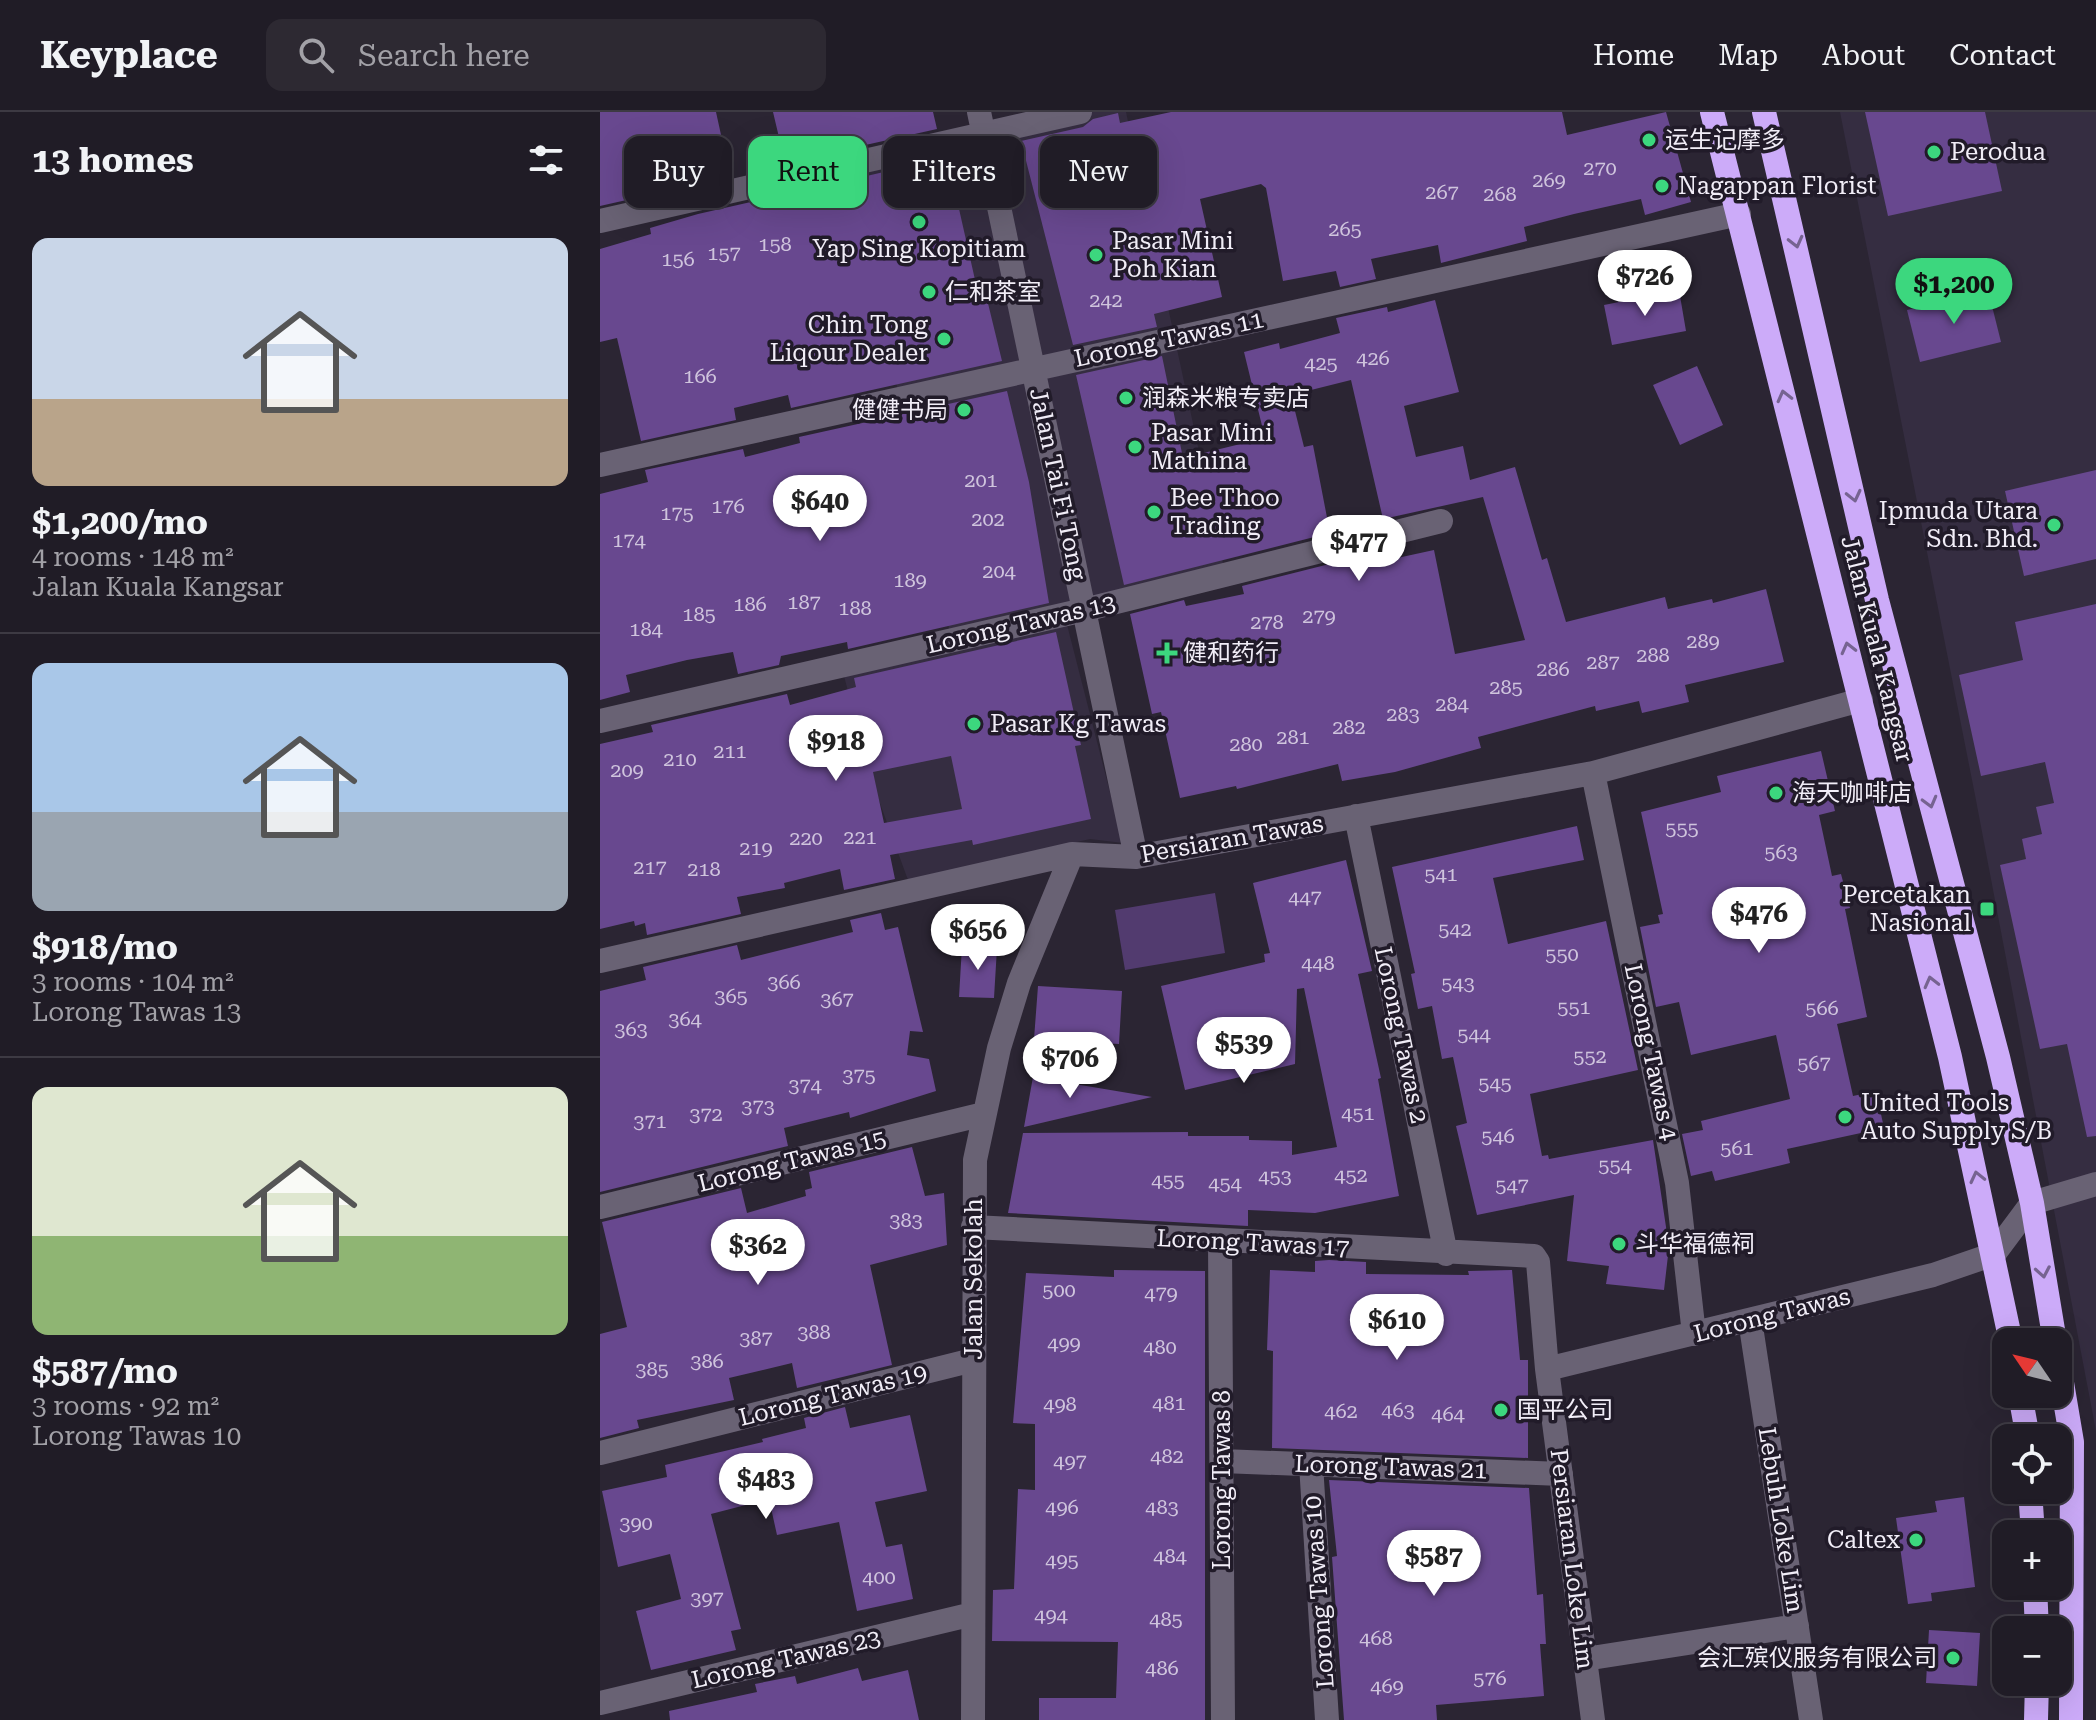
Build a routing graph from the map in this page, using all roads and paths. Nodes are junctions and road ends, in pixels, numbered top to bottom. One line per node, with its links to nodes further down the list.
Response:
1 (1080, 112): 4 (street)
2 (1712, 112): 5 (highway, Jalan Kuala Kangsar)
3 (1764, 112): 20 (highway, Jalan Kuala Kangsar, one-way to 20)
4 (982, 122): 6 (street); 7 (street, Jalan Tai Fi Tong)
5 (1739, 214): 7 (street, Lorong Tawas 11); 11 (highway, Jalan Kuala Kangsar, one-way to 5)
6 (600, 221)
7 (1035, 368): 8 (street, Lorong Tawas 11); 10 (street, Jalan Tai Fi Tong)
8 (600, 465)
9 (1441, 521): 10 (street, Lorong Tawas 13)
10 (1084, 610): 12 (street, Lorong Tawas 13); 16 (street, Jalan Tai Fi Tong)
11 (1861, 700): 13 (street, Persiaran Tawas); 25 (highway, Jalan Kuala Kangsar, one-way to 11)
12 (600, 721)
13 (1593, 773): 14 (street, Persiaran Tawas); 30 (street, Lorong Tawas 4)
14 (1356, 816): 16 (street, Persiaran Tawas); 24 (street, Lorong Tawas 2)
15 (1072, 854): 16 (street, Persiaran Tawas); 17 (street, Persiaran Tawas); 18 (street, Jalan Sekolah)
16 (1136, 857)
17 (600, 961)
18 (984, 1114): 21 (street, Lorong Tawas 15); 22 (street, Jalan Sekolah)
19 (2096, 1184): 20 (street)
20 (2032, 1203): 25 (street); 29 (highway, Jalan Kuala Kangsar, one-way to 29)
21 (600, 1207)
22 (973, 1227): 23 (street, Lorong Tawas 17); 31 (street, Jalan Sekolah)
23 (1220, 1241): 24 (street, Lorong Tawas 17); 35 (street, Lorong Tawas 8)
24 (1446, 1254): 26 (street, Lorong Tawas 17)
25 (1994, 1254): 27 (street, Lorong Tawas); 28 (highway, Jalan Kuala Kangsar)
26 (1534, 1256): 32 (street, Persiaran Loke Lim)
27 (1750, 1320): 30 (street, Lorong Tawas); 39 (street, Lebuh Loke Lim)
28 (2008, 1328)
29 (2053, 1328)
30 (1694, 1334): 32 (street, Lorong Tawas)
31 (973, 1360): 34 (street, Lorong Tawas 19); 38 (street, Jalan Sekolah)
32 (1547, 1369): 37 (street, Persiaran Loke Lim)
33 (2066, 1408): 50 (highway)
34 (600, 1453)
35 (1222, 1461): 36 (street, Lorong Tawas 21); 45 (street, Lorong Tawas 8)
36 (1311, 1464): 37 (street, Lorong Tawas 21); 46 (street, Lorong Tawas 10)
37 (1561, 1474): 40 (street, Persiaran Loke Lim)
38 (973, 1614): 42 (street, Lorong Tawas 23); 44 (street, Jalan Sekolah)
39 (1797, 1626): 40 (street); 48 (street, Lebuh Loke Lim)
40 (1585, 1659): 47 (street, Persiaran Loke Lim)
41 (2037, 1696): 49 (highway)
42 (600, 1705): 43 (street)
43 (603, 1720)
44 (973, 1720)
45 (1223, 1720)
46 (1327, 1720)
47 (1593, 1720)
48 (1811, 1720)
49 (2036, 1720)
50 (2071, 1720)

